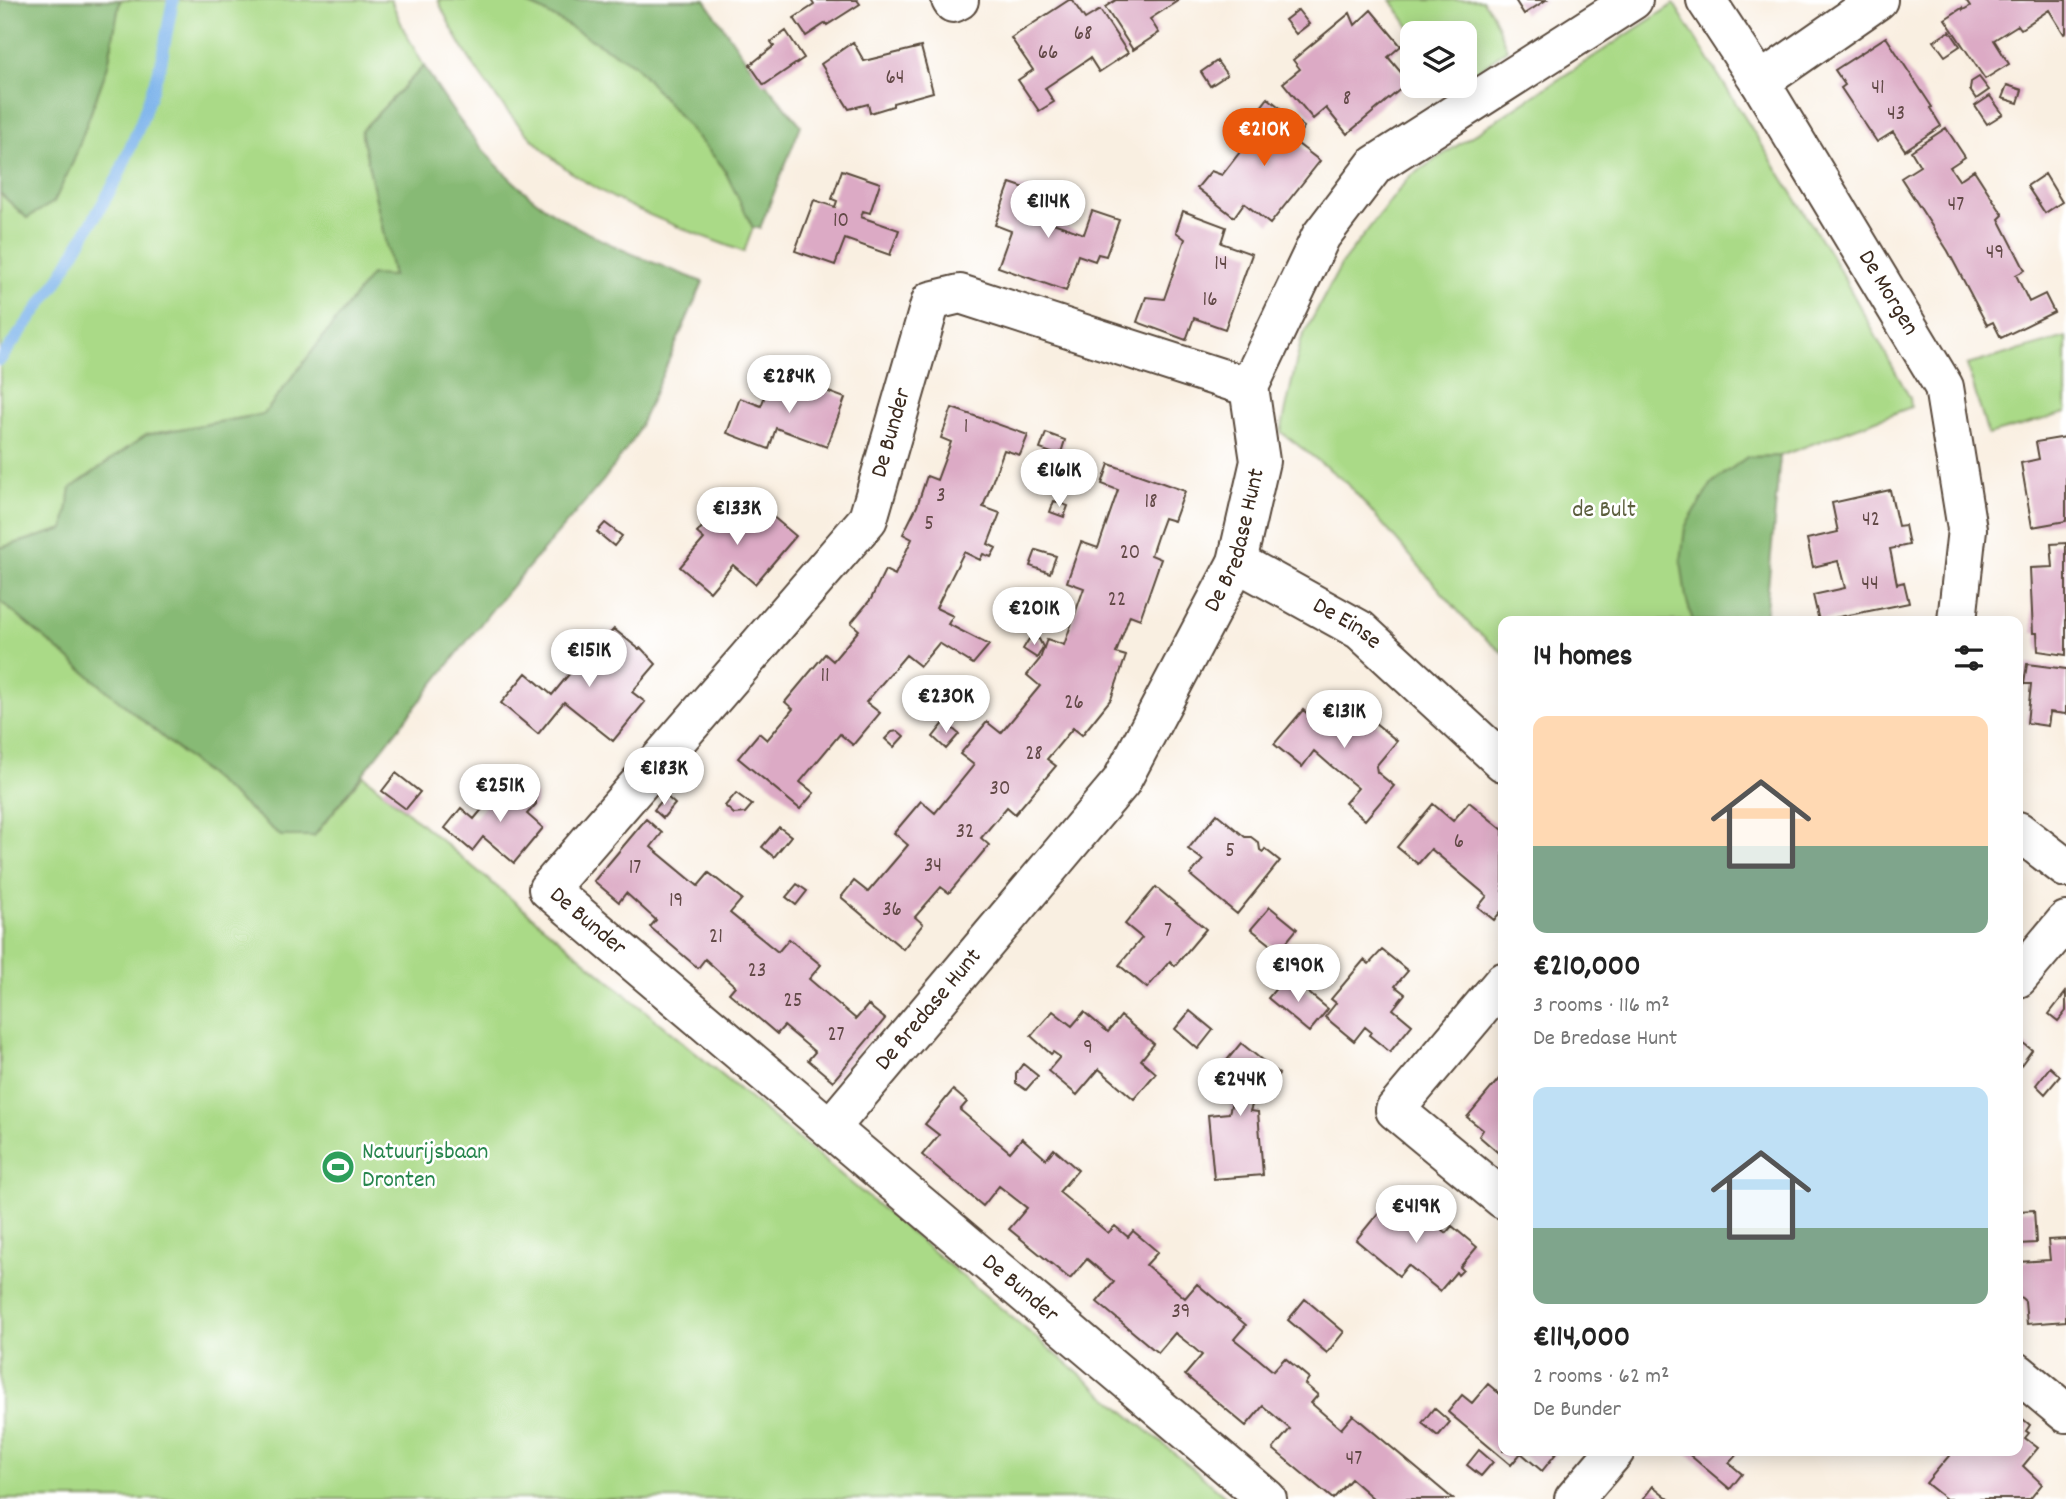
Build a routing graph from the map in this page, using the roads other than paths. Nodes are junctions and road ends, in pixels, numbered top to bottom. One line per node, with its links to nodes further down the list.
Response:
1 (951, 0): 2 (street)
2 (958, 0)
3 (1633, 0): 7 (street)
4 (1706, 0): 6 (street, De Morgen)
5 (1878, 0): 6 (street)
6 (1760, 82): 9 (street, De Morgen)
7 (1249, 387): 8 (street, De Bredase Hunt); 16 (street, De Bunder)
8 (1237, 562): 10 (street, De Einse); 16 (street, De Bredase Hunt)
9 (1958, 616)
10 (1498, 757)
11 (2023, 835): 12 (street)
12 (2066, 868)
13 (2066, 921): 14 (street)
14 (2023, 972)
15 (1498, 988): 17 (street)
16 (830, 1128): 21 (street, De Bunder)
17 (1498, 1195)
18 (2023, 1377): 19 (street)
19 (2066, 1413)
20 (1611, 1456): 22 (street)
21 (1267, 1499)
22 (1574, 1499)

